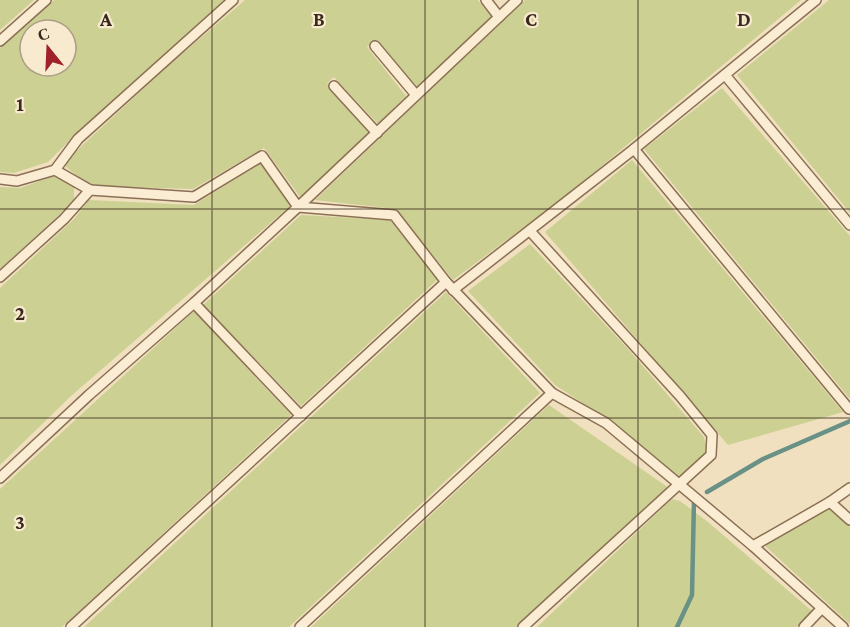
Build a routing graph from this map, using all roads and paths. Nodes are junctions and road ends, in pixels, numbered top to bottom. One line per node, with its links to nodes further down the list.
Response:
1 (46, 0): 7 (lane)
2 (233, 0): 14 (lane)
3 (486, 0): 6 (lane)
4 (517, 0): 6 (lane)
5 (816, 0): 9 (lane)
6 (499, 17): 11 (lane)
7 (0, 41)
8 (375, 46): 11 (lane)
9 (725, 75): 13 (lane); 18 (lane)
10 (334, 86): 12 (lane)
11 (416, 95): 12 (lane)
12 (377, 132): 17 (lane)
13 (634, 149): 19 (lane); 24 (lane)
14 (55, 170): 15 (lane); 16 (lane)
15 (0, 179)
16 (90, 190): 17 (lane); 20 (lane)
17 (298, 207): 21 (lane); 22 (lane)
18 (850, 225)
19 (530, 231): 21 (lane); 27 (lane)
20 (0, 277)
21 (450, 286): 23 (lane); 25 (lane)
22 (194, 303): 25 (lane); 26 (lane)
23 (552, 393): 27 (lane); 34 (lane)
24 (849, 409)
25 (301, 416): 33 (lane)
26 (0, 478)
27 (678, 484): 31 (lane); 35 (lane)
28 (850, 488): 29 (lane)
29 (830, 502): 30 (lane); 31 (lane)
30 (850, 520)
31 (753, 546): 32 (lane)
32 (822, 608): 36 (lane); 37 (lane)
33 (71, 627)
34 (300, 627)
35 (523, 627)
36 (804, 627)
37 (843, 627)

